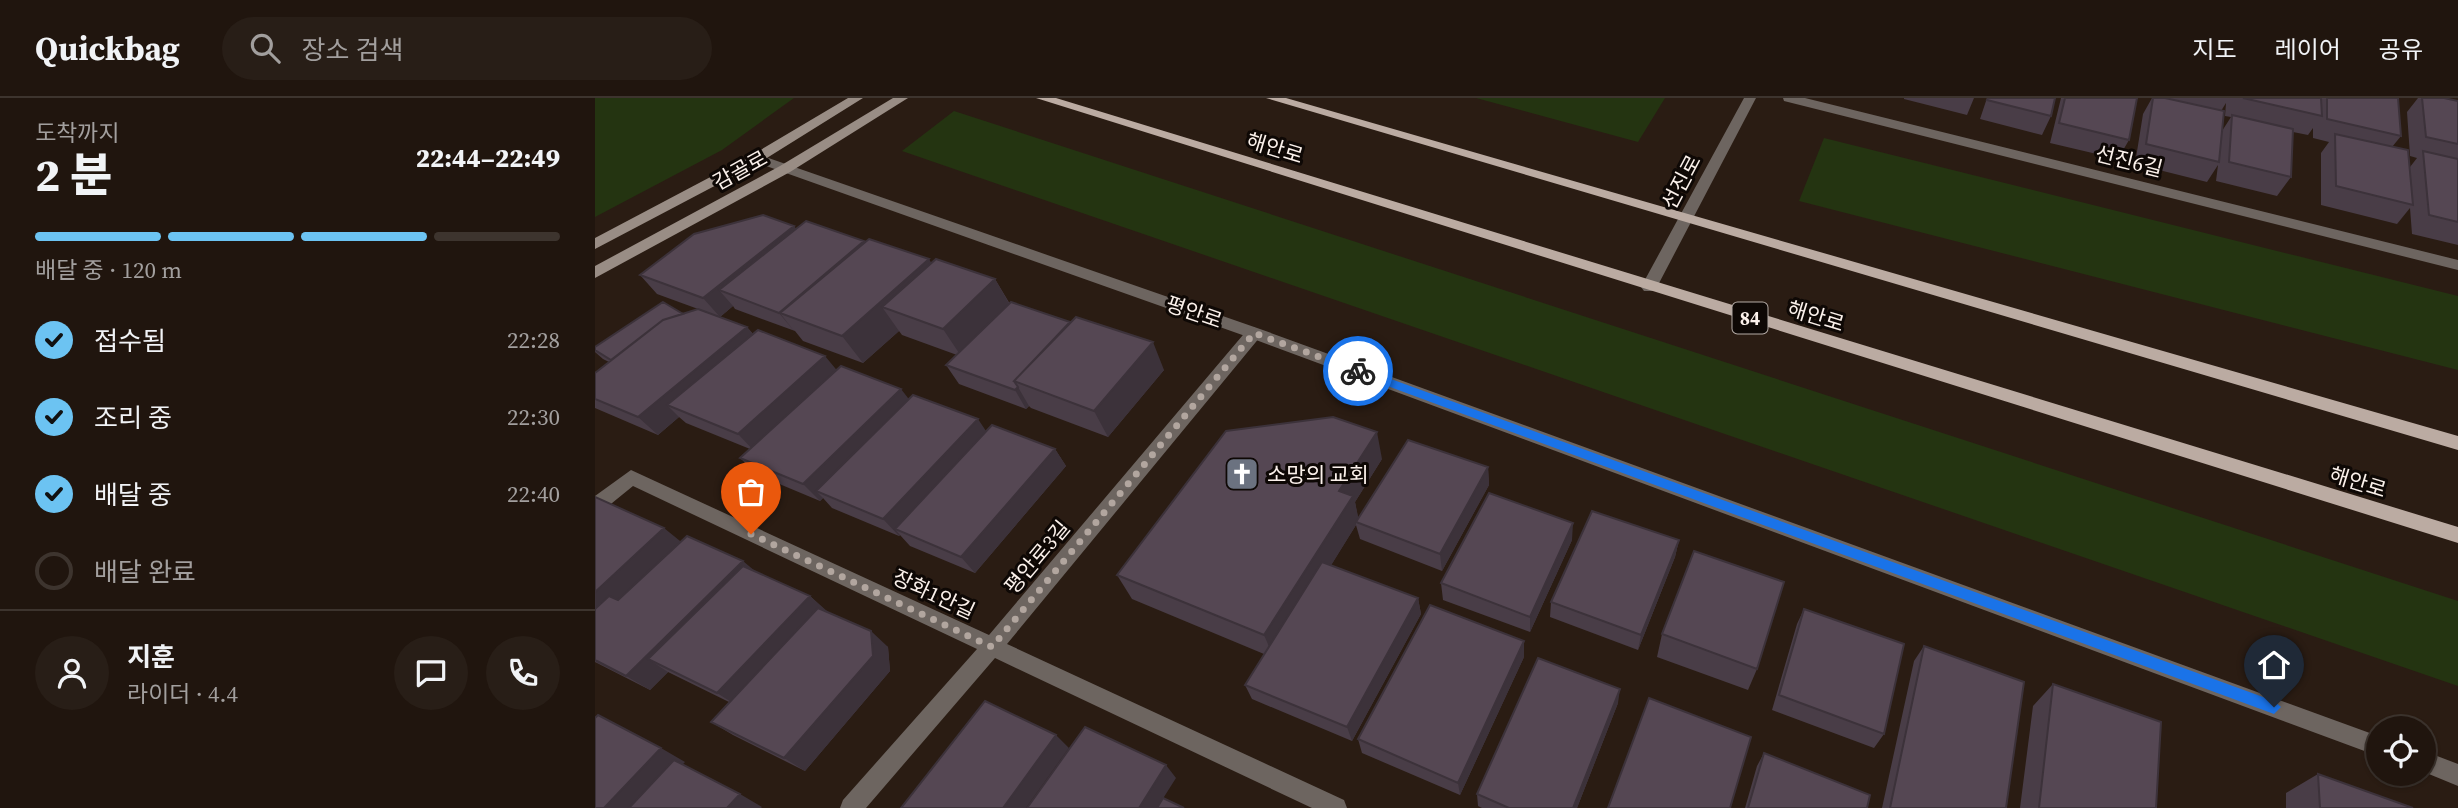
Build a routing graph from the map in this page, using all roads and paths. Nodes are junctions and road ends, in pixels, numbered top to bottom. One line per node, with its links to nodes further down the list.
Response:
1 (857, 98): 7 (main road, 감골로)
2 (902, 98): 8 (main road, 감골로)
3 (1042, 98): 13 (main road, 해안로 / 84)
4 (1272, 98): 9 (main road)
5 (1751, 98): 9 (street, 선진로)
6 (1789, 98): 11 (street, 선진6길)
7 (757, 158): 8 (street, 평안로); 10 (main road, 감골로)
8 (785, 169): 12 (main road, 감골로); 14 (street, 평안로)
9 (1686, 217): 13 (street, 선진로); 15 (main road)
10 (595, 244)
11 (2458, 265)
12 (595, 273)
13 (1649, 287): 17 (main road, 해안로 / 84)
14 (1254, 333): 18 (street, 평안로3길); 19 (street, 평안로)
15 (2458, 443)
16 (595, 507): 18 (street, 장화1안길)
17 (2458, 535)
18 (992, 647): 22 (street, 평안로3길); 23 (street, 장화1안길)
19 (2366, 742)
20 (2436, 767): 21 (street)
21 (2458, 775)
22 (851, 808)
23 (1336, 808)

